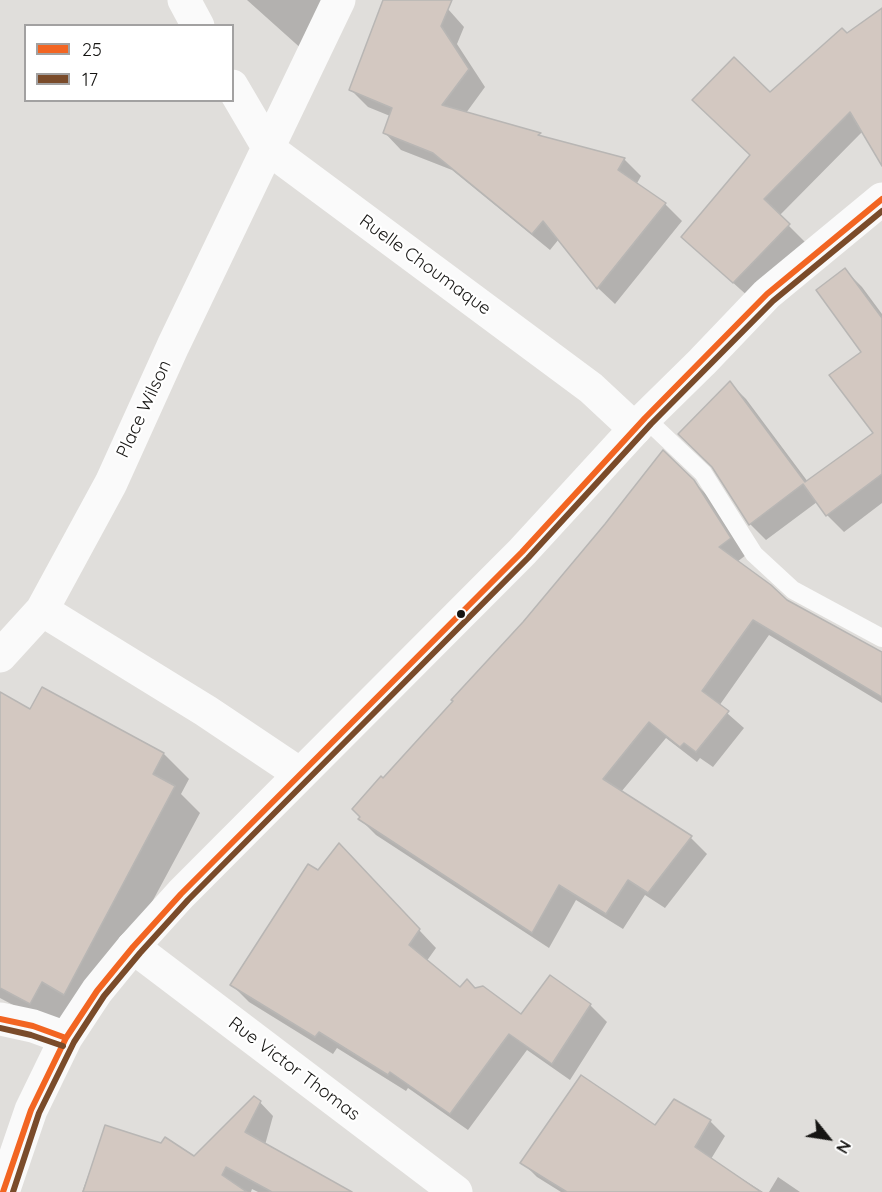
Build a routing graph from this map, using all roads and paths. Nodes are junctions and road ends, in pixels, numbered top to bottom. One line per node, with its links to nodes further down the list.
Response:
1 (184, 0): 3 (street)
2 (339, 0): 5 (street, Place Wilson)
3 (197, 24)
4 (234, 89): 5 (street, Ruelle Choumaque)
5 (269, 149): 7 (street, Ruelle Choumaque); 8 (street, Place Wilson)
6 (882, 199): 7 (street)
7 (640, 423): 9 (lane); 11 (street)
8 (42, 610): 10 (street, Place Wilson); 11 (street)
9 (882, 638)
10 (0, 656)
11 (300, 774): 12 (street)
12 (133, 947): 14 (street); 16 (street, Rue Victor Thomas)
13 (0, 1019): 14 (street)
14 (66, 1038): 15 (street)
15 (3, 1192)
16 (456, 1192)

